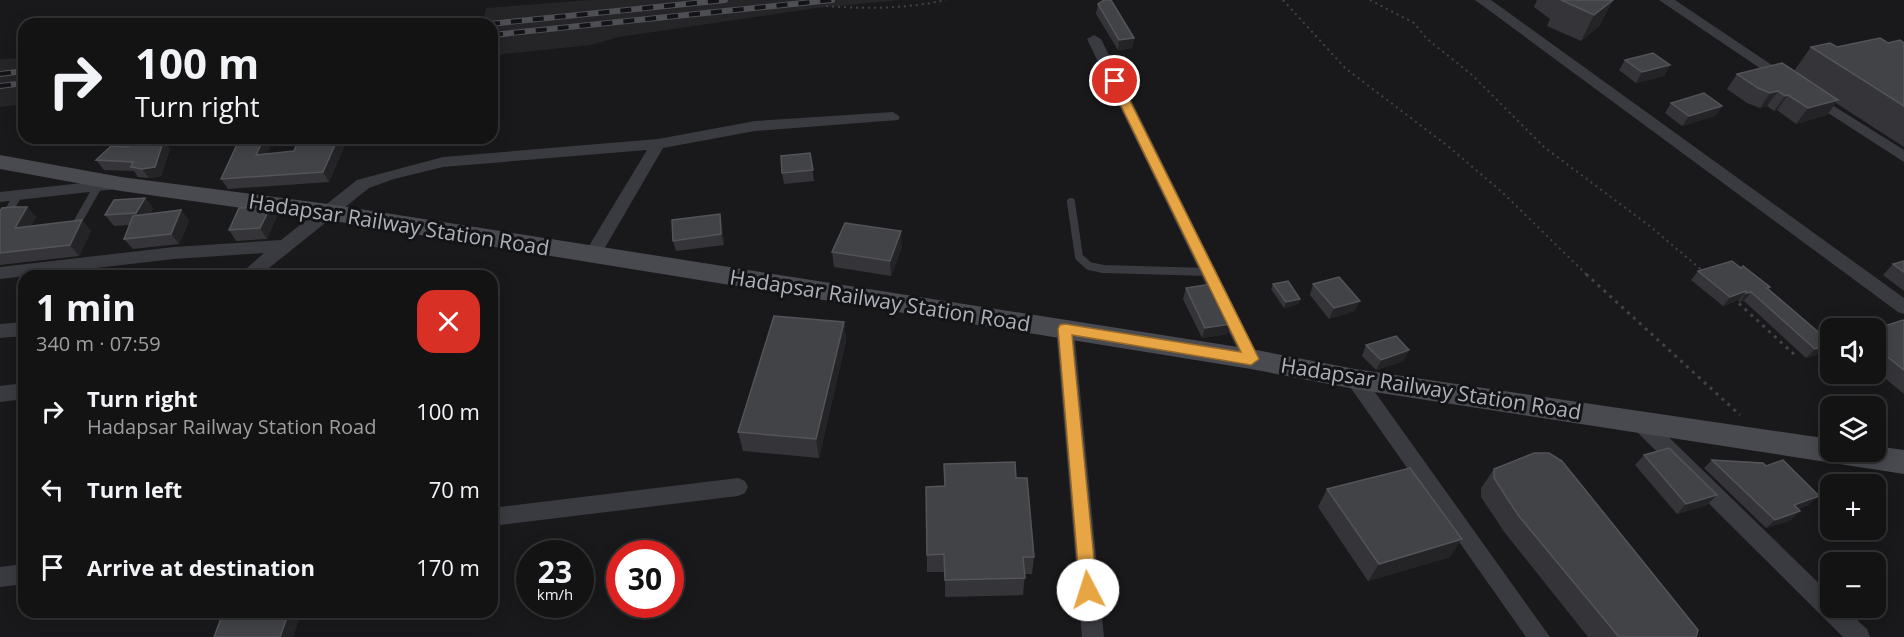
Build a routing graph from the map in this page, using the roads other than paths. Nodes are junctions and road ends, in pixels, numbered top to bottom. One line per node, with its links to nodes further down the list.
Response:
1 (1482, 0): 22 (street)
2 (1666, 0): 6 (street)
3 (1094, 39): 20 (street)
4 (893, 117): 5 (street)
5 (658, 144): 12 (street); 16 (street)
6 (1904, 157)
7 (0, 162): 8 (street, Hadapsar Railway Station Road)
8 (110, 185): 9 (street); 12 (street, Hadapsar Railway Station Road); 13 (lane)
9 (18, 195): 10 (street); 14 (lane)
10 (0, 197)
11 (1071, 202): 20 (lane)
12 (328, 212): 15 (street); 16 (street, Hadapsar Railway Station Road)
13 (77, 223)
14 (0, 226)
15 (285, 246): 17 (street); 18 (street)
16 (593, 254): 23 (street, Hadapsar Railway Station Road)
17 (26, 270)
18 (255, 270)
19 (18, 271): 21 (street)
20 (1209, 272): 26 (street)
21 (0, 273)
22 (1904, 307)
23 (1065, 329): 26 (street, Hadapsar Railway Station Road); 38 (street)
24 (18, 330): 25 (street)
25 (0, 331)
26 (1251, 359): 27 (street, Hadapsar Railway Station Road)
27 (1355, 379): 30 (street, Hadapsar Railway Station Road); 39 (street)
28 (18, 392): 29 (street)
29 (0, 394)
30 (1639, 421): 31 (street, Hadapsar Railway Station Road); 40 (street)
31 (1820, 449)
32 (1886, 459): 33 (street)
33 (1904, 462)
34 (738, 487): 35 (street)
35 (498, 516)
36 (18, 575): 37 (street)
37 (0, 577)
38 (1093, 637)
39 (1539, 637)
40 (1859, 637)

